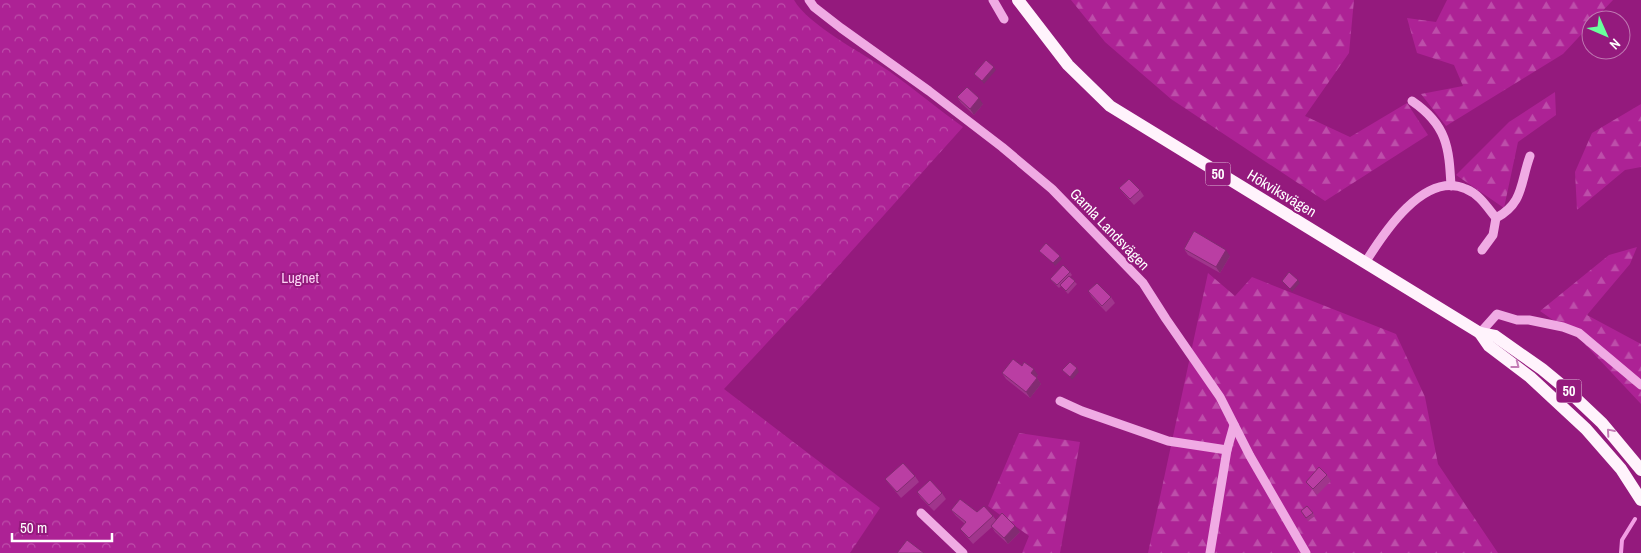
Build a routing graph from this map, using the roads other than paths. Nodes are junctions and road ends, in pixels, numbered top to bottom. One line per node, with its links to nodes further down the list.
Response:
1 (809, 0): 14 (street, Gamla Landsvägen)
2 (993, 0): 4 (street)
3 (1018, 0): 10 (main road, Hökviksvägen / 50)
4 (1004, 19)
5 (1412, 101): 7 (street)
6 (1530, 156): 8 (street)
7 (1451, 186): 8 (street); 10 (street)
8 (1496, 218): 9 (street)
9 (1482, 250)
10 (1365, 263): 11 (main road, Hökviksvägen / 50)
11 (1480, 333): 12 (street); 16 (main road, Hökviksvägen / 50, one-way to 11); 17 (main road, Hökviksvägen / 50, one-way to 17)
12 (1641, 384)
13 (1060, 401): 15 (street)
14 (1234, 425): 15 (street); 21 (street, Gamla Landsvägen)
15 (1227, 450): 20 (street)
16 (1641, 470)
17 (1641, 500)
18 (921, 513): 19 (street)
19 (963, 553)
20 (1210, 553)
21 (1306, 553)

